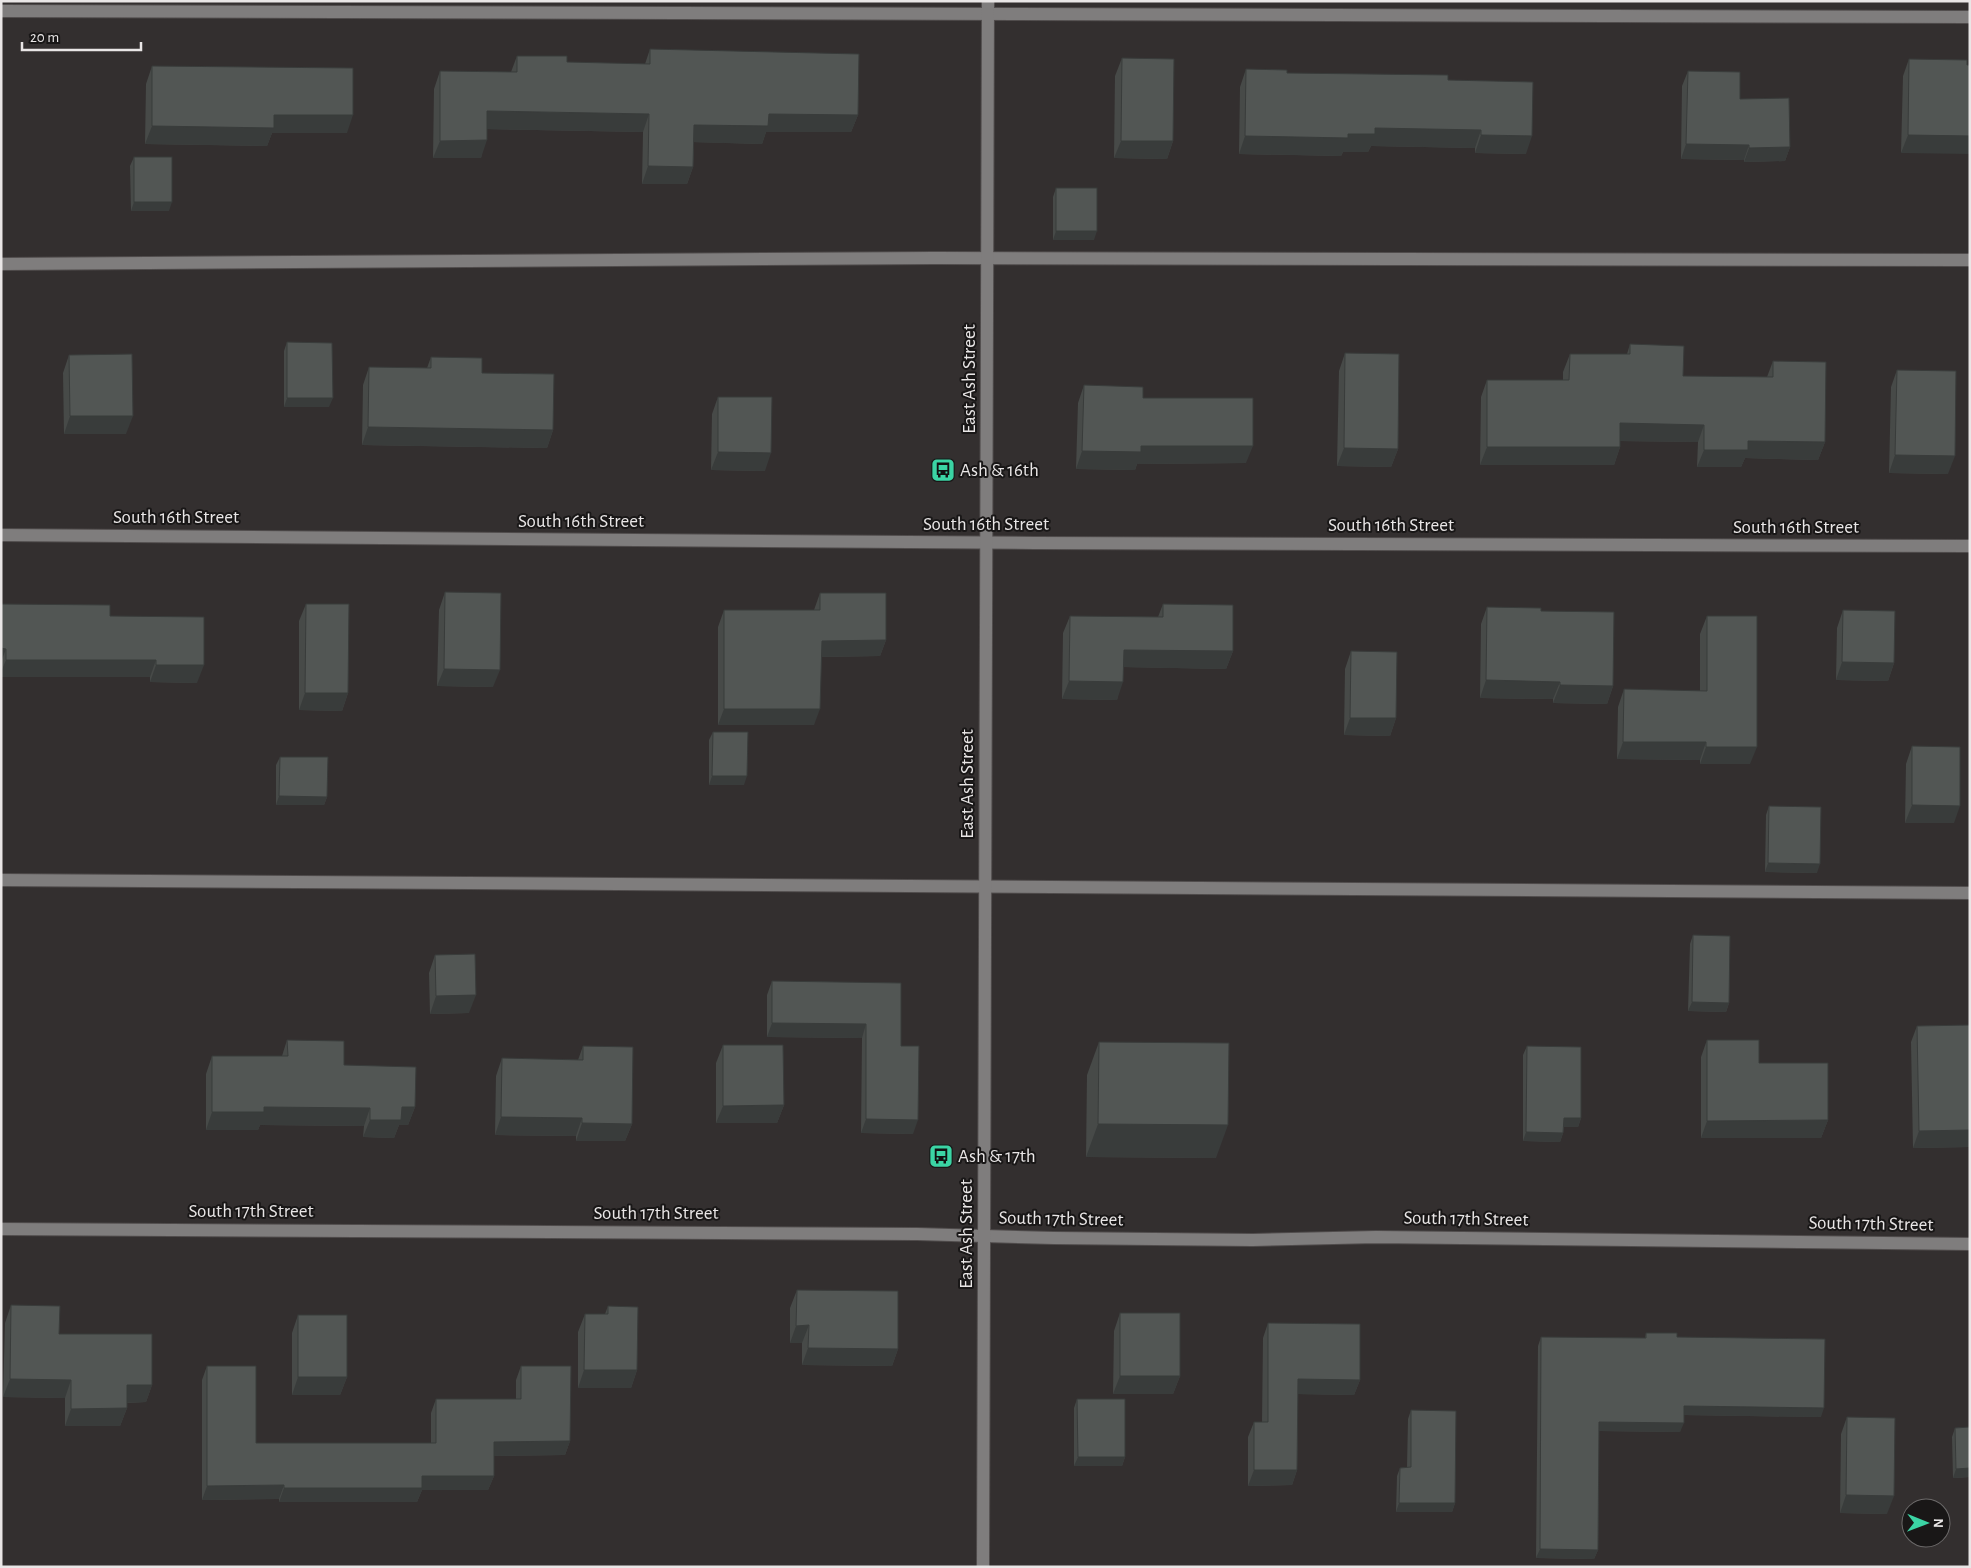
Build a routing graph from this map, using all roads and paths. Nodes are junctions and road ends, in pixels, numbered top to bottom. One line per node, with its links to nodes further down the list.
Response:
1 (988, 8): 2 (street); 3 (street); 4 (street, East Ash Street)
2 (1, 11)
3 (1970, 18)
4 (988, 259): 5 (street); 6 (street); 8 (street, East Ash Street)
5 (1970, 260)
6 (1, 264)
7 (1, 535): 8 (street, South 16th Street)
8 (986, 543): 9 (street, South 16th Street); 11 (street, East Ash Street)
9 (1970, 546)
10 (1, 880): 11 (street)
11 (985, 888): 12 (street); 14 (street, East Ash Street)
12 (1970, 893)
13 (1, 1229): 14 (street, South 17th Street)
14 (985, 1236): 15 (street, South 17th Street); 16 (street, East Ash Street)
15 (1970, 1244)
16 (984, 1567)

